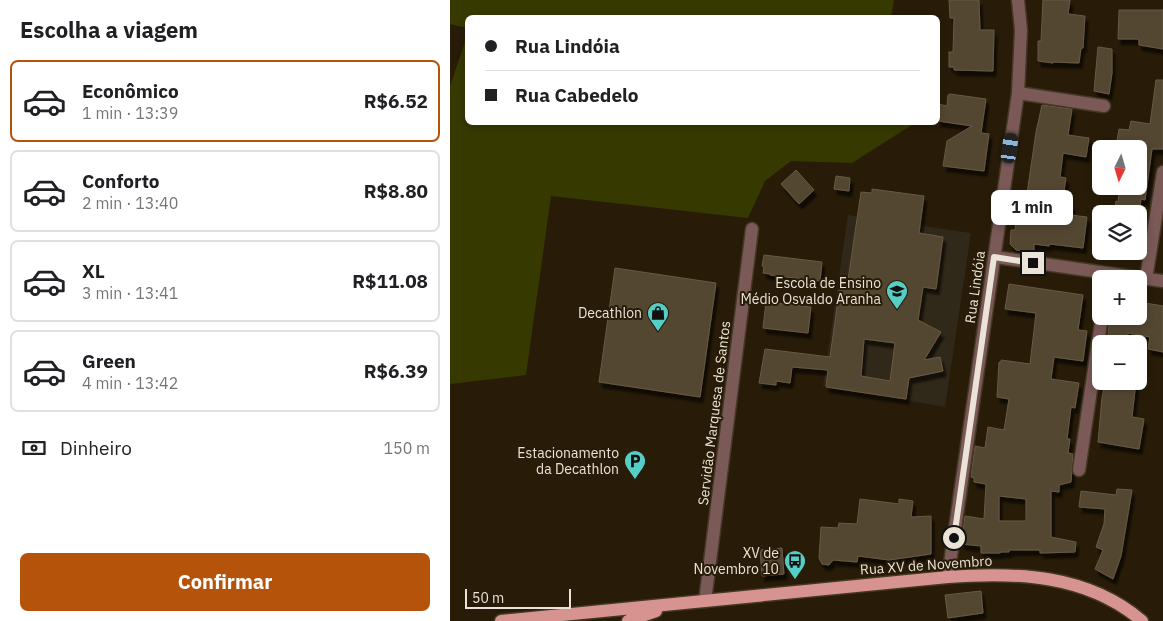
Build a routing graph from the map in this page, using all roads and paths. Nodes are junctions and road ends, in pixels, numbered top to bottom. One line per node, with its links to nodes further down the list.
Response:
1 (1018, 0): 2 (street, Rua Lindóia)
2 (1018, 93): 3 (street); 6 (street, Rua Lindóia)
3 (1104, 106)
4 (1163, 172): 8 (street)
5 (752, 229): 14 (street, Servidão Marquesa de Santos)
6 (994, 257): 7 (street); 13 (street, Rua Lindóia)
7 (1092, 273)
8 (1147, 273)
9 (1147, 279): 10 (street)
10 (1163, 281)
11 (1101, 325): 12 (street)
12 (1079, 470)
13 (948, 577): 14 (main road, Rua XV de Novembro); 19 (main road, Rua XV de Novembro)
14 (705, 601): 15 (main road, Rua XV de Novembro)
15 (673, 604): 16 (main road, Rua XV de Novembro); 18 (main road, Rua XV de Novembro)
16 (545, 619): 17 (main road, Rua XV de Novembro)
17 (501, 621)
18 (628, 621)
19 (1142, 621)

